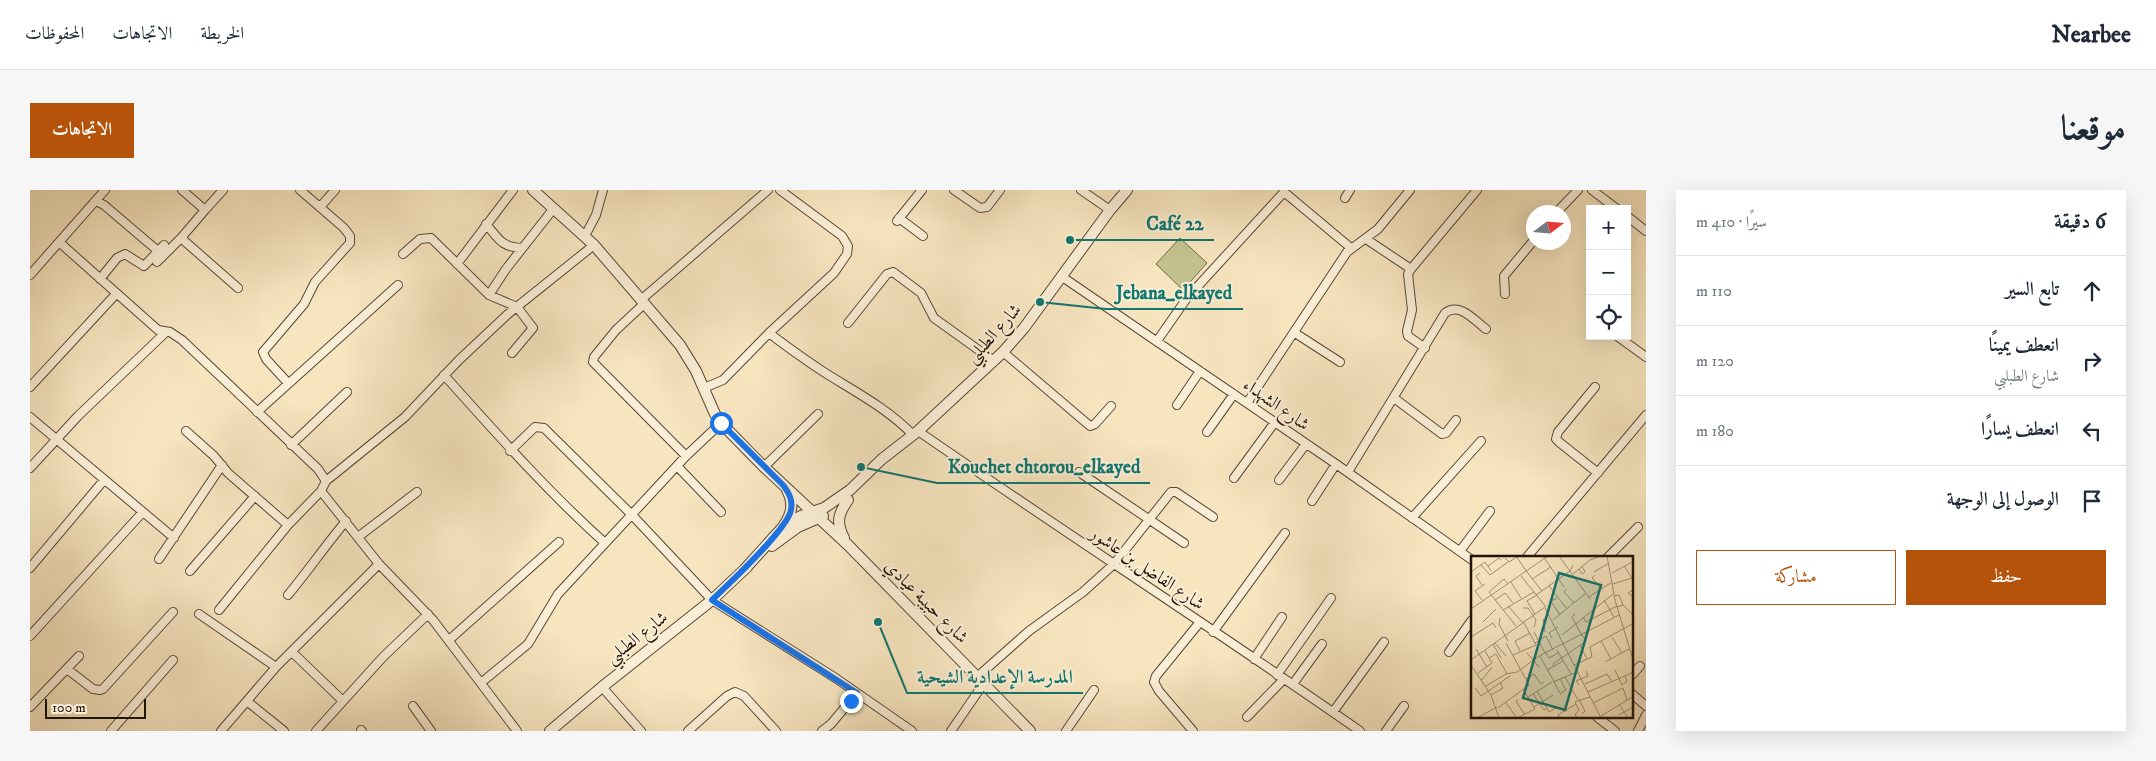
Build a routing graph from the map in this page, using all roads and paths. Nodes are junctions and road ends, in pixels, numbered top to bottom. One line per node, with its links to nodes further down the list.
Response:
1 (106, 190): 24 (street)
2 (182, 190): 30 (street)
3 (223, 190): 30 (street)
4 (300, 190): 27 (street)
5 (335, 190): 27 (street)
6 (513, 190): 32 (street)
7 (533, 190): 28 (street, شارع حبيبة عيادي)
8 (603, 190): 34 (street)
9 (768, 190): 55 (street)
10 (780, 190): 61 (street)
11 (922, 190): 35 (street)
12 (954, 190): 13 (street)
13 (1000, 190)
14 (1081, 190): 29 (street)
15 (1127, 190): 29 (street, شارع الطبلبي)
16 (1135, 190): 29 (street, شارع الطبلبي)
17 (1350, 190): 23 (street)
18 (1410, 190): 37 (street)
19 (1477, 190): 46 (street)
20 (1578, 190): 25 (street)
21 (1592, 190): 26 (street)
22 (1283, 191): 41 (street); 63 (street)
23 (1345, 198)
24 (96, 201): 38 (street); 49 (street)
25 (1564, 205)
26 (1612, 205)
27 (320, 207): 72 (street)
28 (554, 208): 34 (street, شارع حبيبة عيادي); 40 (street)
29 (1112, 208): 48 (street, شارع الطبلبي)
30 (204, 210): 36 (street)
31 (1631, 221): 33 (street)
32 (486, 224): 40 (street); 45 (street)
33 (1646, 232)
34 (585, 236): 39 (street, شارع حبيبة عيادي)
35 (923, 236)
36 (182, 238): 44 (street); 51 (street)
37 (1366, 239): 41 (street); 46 (street)
38 (59, 242): 47 (street); 49 (street)
39 (594, 245): 55 (street, شارع حبيبة عيادي); 56 (street)
40 (522, 248): 54 (street)
41 (1351, 248): 60 (street)
42 (1526, 250): 53 (street)
43 (403, 254): 45 (street)
44 (157, 262)
45 (457, 264): 54 (street)
46 (1412, 269): 64 (street)
47 (30, 275)
48 (1061, 276): 63 (street, شارع الشهداء); 65 (street, شارع الطبلبي)
49 (100, 279): 52 (street)
50 (398, 285): 72 (street)
51 (238, 288)
52 (116, 294): 59 (street); 73 (street)
53 (1505, 294)
54 (489, 295): 56 (street)
55 (644, 301): 75 (street, شارع حبيبة عيادي); 98 (street)
56 (517, 308): 66 (street); 71 (street)
57 (848, 323): 68 (street)
58 (1486, 329): 64 (street)
59 (166, 332): 82 (street); 92 (street)
60 (1295, 333): 69 (street); 79 (street)
61 (769, 334): 75 (street); 91 (street, شارع الفاضل بن عاشور)
62 (1623, 340): 67 (street)
63 (1157, 341): 70 (street, شارع الشهداء)
64 (1425, 348): 78 (street)
65 (1003, 352): 68 (street, شارع الطبلبي); 81 (street)
66 (512, 353)
67 (1646, 357)
68 (994, 361): 91 (street, شارع الطبلبي)
69 (1340, 362)
70 (1200, 370): 77 (street, شارع الشهداء); 80 (street)
71 (444, 376): 97 (street); 110 (street)
72 (288, 383): 82 (street)
73 (30, 387)
74 (1595, 387): 106 (street)
75 (704, 388): 88 (street, شارع حبيبة عيادي)
76 (346, 392): 94 (street)
77 (1234, 394): 79 (street, شارع الشهداء); 90 (street)
78 (1394, 398): 86 (street); 105 (street)
79 (1247, 403): 87 (street, شارع الشهداء)
80 (1177, 405)
81 (1111, 406)
82 (256, 412): 94 (street)
83 (818, 414): 102 (street)
84 (1646, 415): 106 (street)
85 (30, 417): 92 (street)
86 (1456, 420)
87 (1275, 422): 95 (street, شارع الشهداء); 107 (street)
88 (721, 423): 98 (street); 102 (street, شارع حبيبة عيادي)
89 (186, 431): 100 (street)
90 (1207, 432)
91 (916, 433): 96 (street, شارع الطبلبي); 142 (street, شارع الفاضل بن عاشور)
92 (55, 440): 103 (street); 108 (street)
93 (1482, 441): 123 (street)
94 (292, 444): 110 (street)
95 (1306, 444): 99 (street, شارع الشهداء); 109 (street)
96 (901, 446): 115 (street, شارع الطبلبي); 121 (street, شارع الطبلبي)
97 (510, 451): 120 (street); 133 (street)
98 (686, 456): 101 (street)
99 (1336, 464): 105 (street, شارع الشهداء); 116 (street)
100 (222, 465): 114 (street); 131 (street)
101 (677, 466): 117 (street); 120 (street)
102 (764, 467): 111 (street, شارع حبيبة عيادي)
103 (30, 468)
104 (1079, 472): 124 (street)
105 (1348, 472): 123 (street, شارع الشهداء)
106 (1598, 473): 137 (street)
107 (1234, 478)
108 (104, 480): 119 (street); 143 (street)
109 (1279, 480)
110 (326, 481): 112 (street)
111 (783, 485): 121 (street, شارع حبيبة عيادي); 128 (street)
112 (321, 491): 125 (street); 126 (street)
113 (417, 492): 130 (street)
114 (255, 496): 126 (street); 145 (street)
115 (848, 500): 121 (street, شارع الطبلبي); 135 (street)
116 (1312, 501)
117 (722, 512)
118 (1490, 512): 136 (street)
119 (142, 513): 131 (street); 156 (street)
120 (632, 515): 133 (street); 148 (street)
121 (816, 515): 128 (street, شارع الطبلبي); 135 (street, شارع حبيبة عيادي); 144 (street, شارع الطبلبي)
122 (1213, 517): 124 (street)
123 (1412, 518): 136 (street, شارع الشهداء)
124 (1150, 519): 134 (street); 142 (street)
125 (346, 521): 130 (street); 146 (street)
126 (288, 524): 149 (street)
127 (1638, 527): 138 (street)
128 (780, 529): 144 (street, شارع الطبلبي)
129 (1285, 533): 157 (street)
130 (358, 537): 141 (street)
131 (174, 538): 139 (street)
132 (559, 542): 158 (street)
133 (605, 543): 172 (street)
134 (1184, 543)
135 (848, 545): 171 (street, شارع حبيبة عيادي)
136 (1460, 550): 140 (street, شارع الشهداء)
137 (1528, 556)
138 (1609, 556)
139 (159, 559)
140 (1471, 559)
141 (379, 564): 152 (street); 161 (street)
142 (1114, 564): 154 (street, شارع الفاضل بن عاشور); 171 (street)
143 (30, 568)
144 (744, 570): 148 (street, شارع الطبلبي)
145 (190, 571)
146 (288, 595)
147 (1332, 598): 170 (street)
148 (712, 600): 174 (street, شارع الطبلبي); 176 (street)
149 (219, 610)
150 (173, 612): 168 (street)
151 (199, 614): 167 (street)
152 (428, 614): 158 (street); 178 (street)
153 (1282, 617): 164 (street)
154 (1200, 622): 157 (street, شارع الفاضل بن عاشور); 203 (street)
155 (1469, 631): 162 (street)
156 (31, 632)
157 (1213, 632): 164 (street, شارع الفاضل بن عاشور)
158 (449, 640): 172 (street)
159 (1384, 642): 184 (street)
160 (1322, 644): 173 (street)
161 (292, 652): 167 (street); 178 (street)
162 (1449, 652)
163 (79, 656): 168 (street)
164 (1254, 659): 170 (street, شارع الفاضل بن عاشور)
165 (173, 660): 188 (street)
166 (1640, 666): 169 (street)
167 (276, 667): 179 (street)
168 (67, 669): 183 (street)
169 (1634, 673)
170 (1280, 677): 173 (street, شارع الفاضل بن عاشور); 186 (street)
171 (981, 680): 200 (street); 201 (street, شارع حبيبة عيادي)
172 (482, 682): 193 (street)
173 (1293, 684): 184 (street, شارع الفاضل بن عاشور)
174 (602, 686): 194 (street, شارع الطبلبي); 195 (street)
175 (1094, 690): 202 (street)
176 (857, 693): 198 (street); 199 (street)
177 (1634, 696): 182 (street)
178 (343, 701): 191 (street)
179 (248, 702): 189 (street); 190 (street)
180 (413, 706): 192 (street)
181 (1404, 706): 205 (street)
182 (1646, 706)
183 (30, 707)
184 (1333, 712): 204 (street, شارع الفاضل بن عاشور)
185 (1646, 715): 207 (street)
186 (1247, 717)
187 (1598, 718): 206 (street)
188 (112, 731)
189 (221, 731)
190 (284, 731)
191 (316, 731)
192 (431, 731)
193 (517, 731)
194 (550, 731)
195 (641, 731)
196 (688, 731): 197 (street)
197 (776, 731)
198 (822, 731)
199 (912, 731)
200 (951, 731)
201 (1030, 731)
202 (1066, 731)
203 (1193, 731)
204 (1360, 731)
205 (1386, 731)
206 (1615, 731)
207 (1638, 731)

